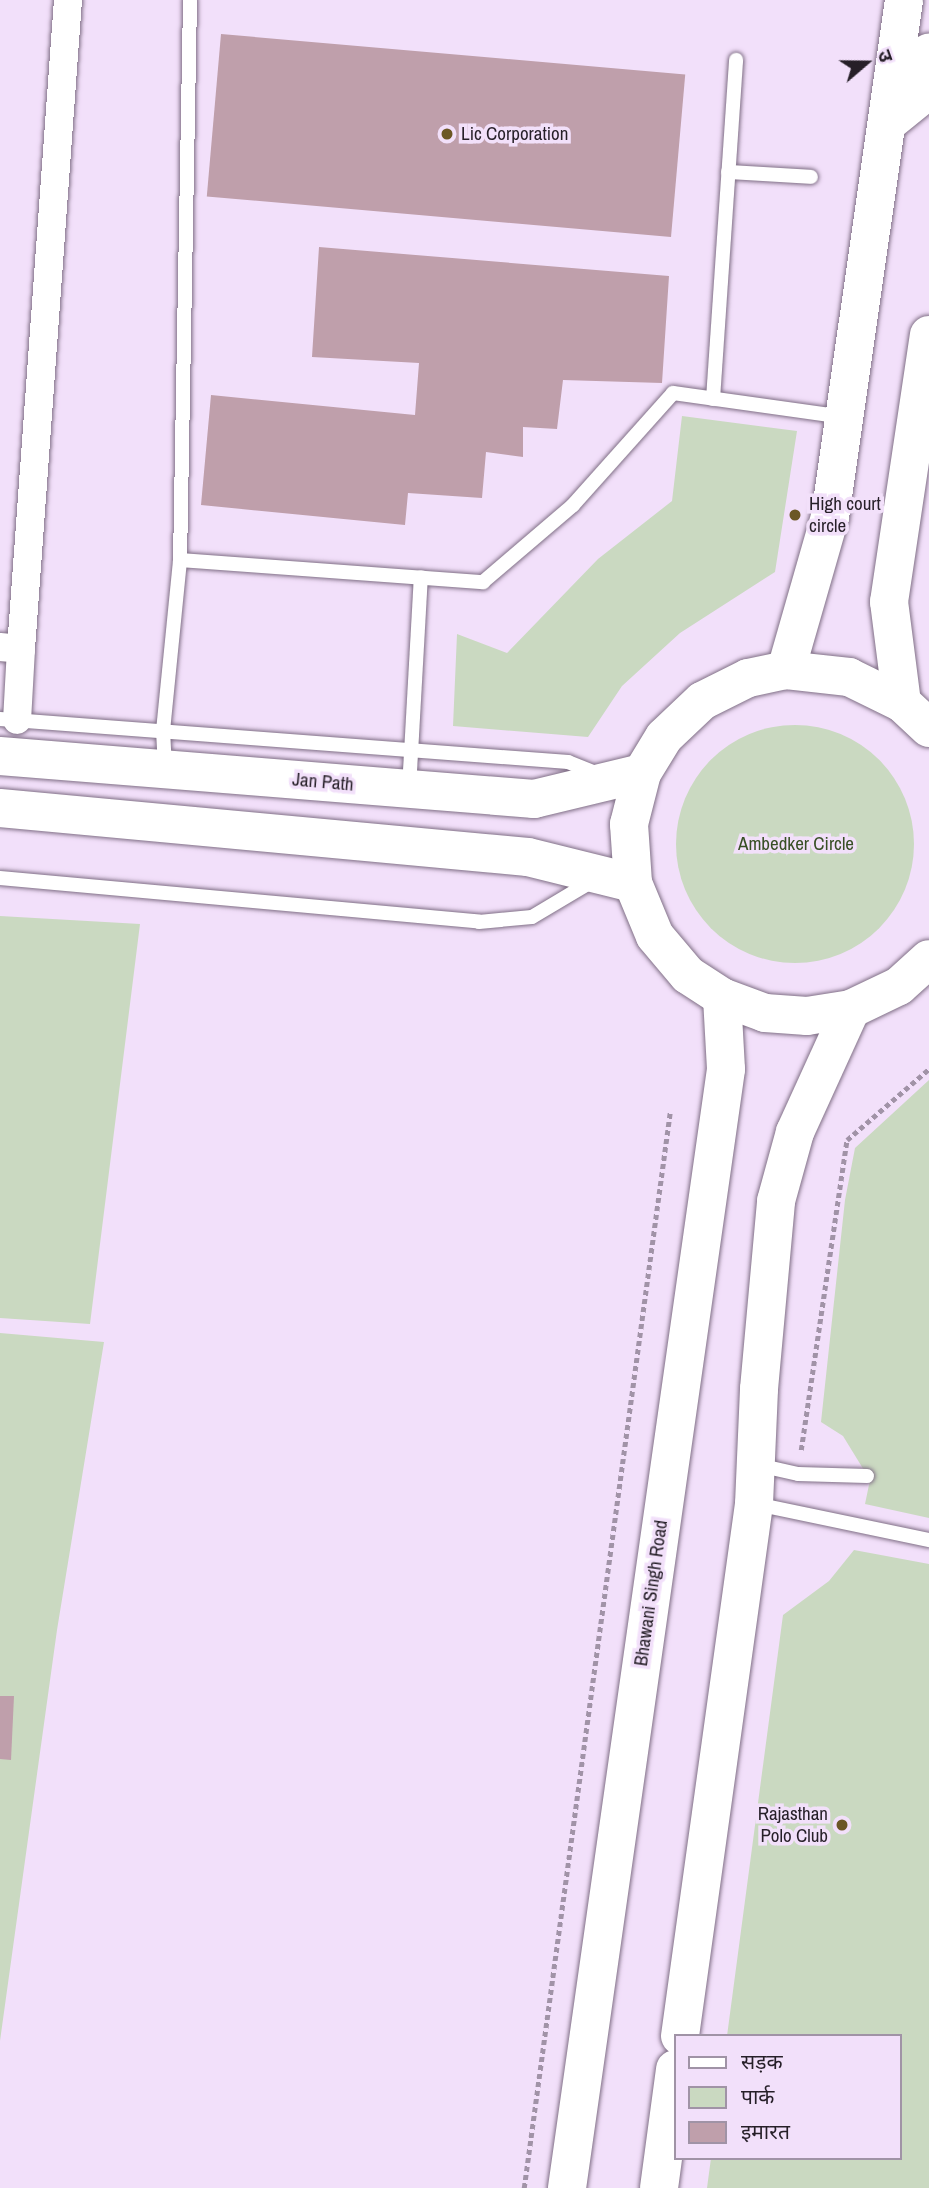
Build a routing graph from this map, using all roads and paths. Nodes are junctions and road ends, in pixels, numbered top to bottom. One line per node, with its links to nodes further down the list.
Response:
1 (68, 0): 15 (street)
2 (190, 0): 13 (lane)
3 (904, 0): 6 (main road)
4 (929, 52): 6 (main road)
5 (736, 60): 7 (lane)
6 (890, 121): 12 (main road)
7 (729, 172): 8 (lane); 10 (lane)
8 (811, 177)
9 (929, 335): 11 (main road)
10 (713, 398): 12 (lane); 14 (lane)
11 (924, 407): 17 (main road)
12 (845, 417): 16 (main road)
13 (180, 560): 14 (lane); 19 (lane)
14 (421, 577): 20 (lane)
15 (10, 648): 18 (street)
16 (786, 670): 17 (main road); 23 (main road)
17 (916, 715)
18 (8, 720): 19 (lane)
19 (163, 732): 20 (lane); 22 (lane)
20 (410, 750): 23 (lane); 24 (lane)
21 (0, 756): 22 (main road, Jan Path)
22 (165, 769): 24 (main road, Jan Path)
23 (628, 777): 24 (main road, Jan Path); 27 (main road)
24 (409, 789)
25 (0, 808): 27 (main road)
26 (0, 878): 27 (lane)
27 (617, 879): 29 (main road)
28 (929, 958): 30 (main road)
29 (722, 997): 30 (main road); 41 (main road, Bhawani Singh Road)
30 (850, 1009): 33 (main road)
31 (929, 1069): 34 (path)
32 (670, 1113): 40 (path)
33 (756, 1465): 34 (lane); 36 (main road)
34 (798, 1474): 35 (lane)
35 (867, 1476)
36 (754, 1504): 37 (lane); 38 (main road)
37 (929, 1540)
38 (680, 2034)
39 (674, 2076): 42 (main road)
40 (524, 2188)
41 (567, 2188)
42 (659, 2188)

